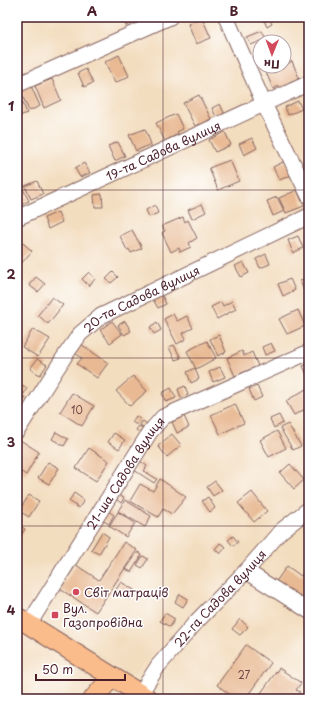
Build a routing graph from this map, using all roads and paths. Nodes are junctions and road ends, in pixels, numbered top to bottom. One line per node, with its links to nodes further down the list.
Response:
1 (170, 17): 4 (street)
2 (226, 17): 5 (street)
3 (309, 84): 5 (street, 19-та Садова вулиця)
4 (17, 85)
5 (264, 104): 6 (street); 8 (street, 19-та Садова вулиця)
6 (309, 196)
7 (309, 216): 10 (street, 20-та Садова вулиця)
8 (17, 218)
9 (309, 352): 14 (street, 21-ша Садова вулиця)
10 (17, 431)
11 (309, 509): 12 (street, 22-га Садова вулиця)
12 (246, 571): 13 (street); 16 (street, 22-га Садова вулиця)
13 (309, 611)
14 (23, 620): 15 (main road)
15 (112, 677): 16 (main road); 17 (main road)
16 (144, 696)
17 (93, 699)

